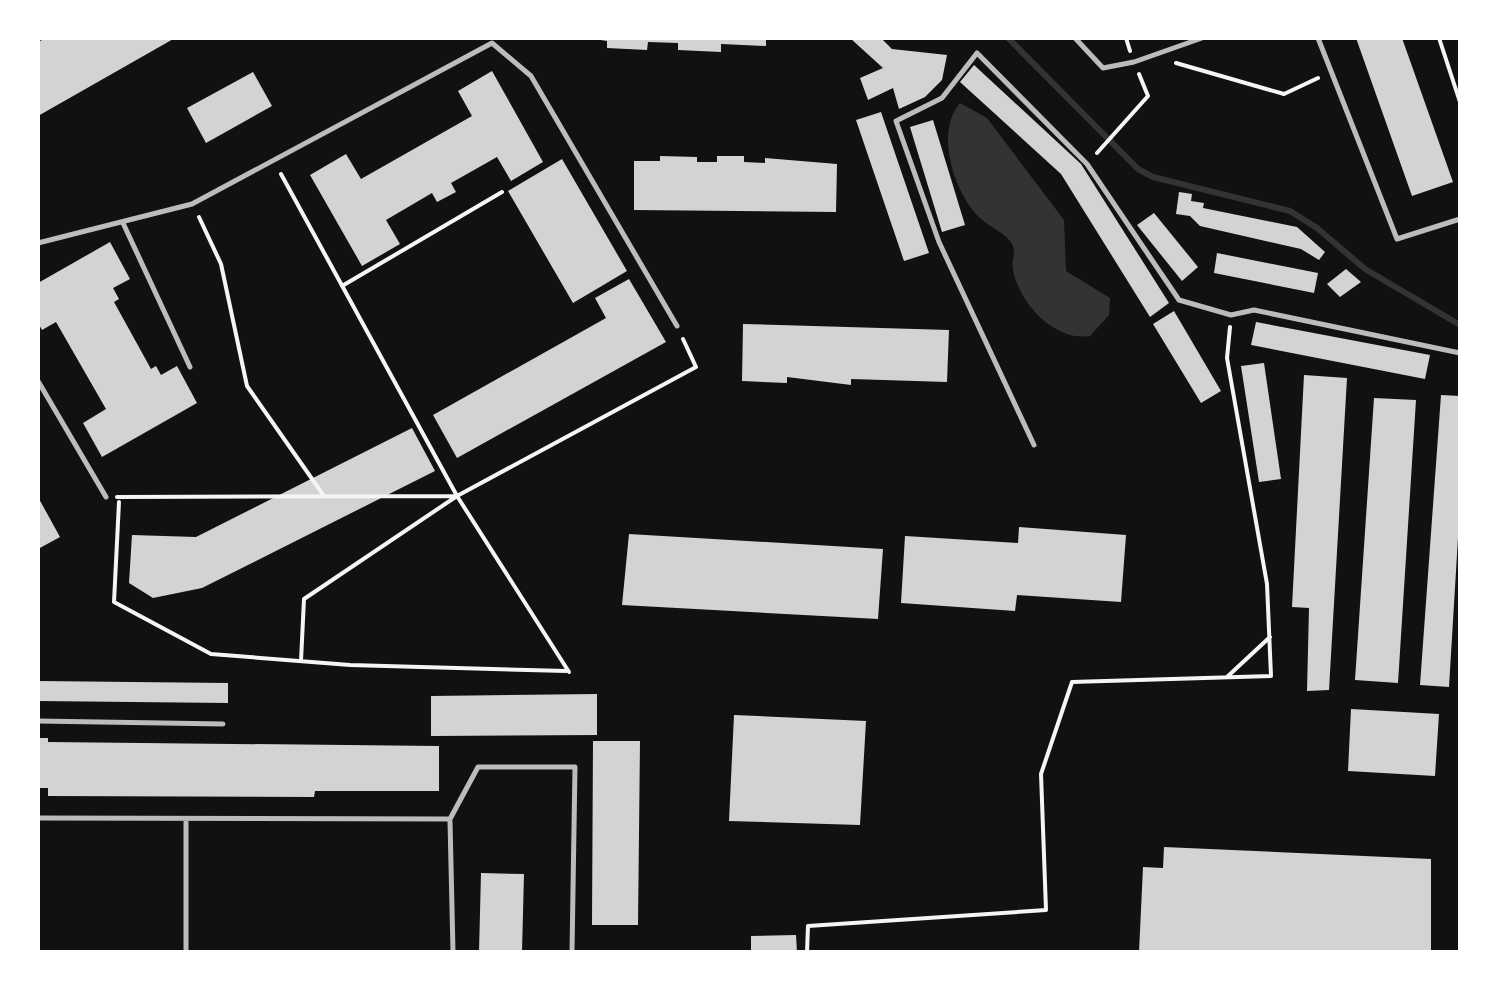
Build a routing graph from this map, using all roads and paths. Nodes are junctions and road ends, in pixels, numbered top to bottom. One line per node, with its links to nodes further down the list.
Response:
1 (1075, 38): 6 (lane)
2 (1126, 38): 6 (path)
3 (1202, 38): 6 (lane)
4 (1318, 38): 8 (lane)
5 (1439, 38): 9 (path)
6 (1134, 62): 10 (path)
7 (1165, 62): 8 (path)
8 (1332, 72): 14 (lane)
9 (1460, 102)
10 (1093, 158)
11 (274, 160): 13 (lane); 17 (path); 19 (lane)
12 (502, 192): 17 (path)
13 (192, 204): 15 (lane); 27 (path)
14 (1460, 219)
15 (123, 224): 16 (lane); 21 (lane)
16 (38, 243)
17 (342, 286): 24 (path)
18 (1231, 315): 20 (lane); 23 (lane); 28 (path)
19 (677, 326): 24 (path)
20 (1460, 353)
21 (190, 367)
22 (38, 381): 25 (lane)
23 (1034, 446)
24 (457, 496): 27 (path); 29 (path); 29 (path)
25 (106, 497): 26 (path)
26 (119, 497): 27 (path); 29 (path)
27 (326, 498)
28 (1270, 636): 30 (path); 30 (path)
29 (301, 661)
30 (1226, 677): 39 (path)
31 (38, 721): 32 (lane)
32 (223, 724)
33 (38, 818): 35 (lane)
34 (450, 820): 35 (lane); 37 (lane); 38 (lane)
35 (186, 821): 36 (lane)
36 (186, 952)
37 (454, 952)
38 (572, 952)
39 (807, 952)

